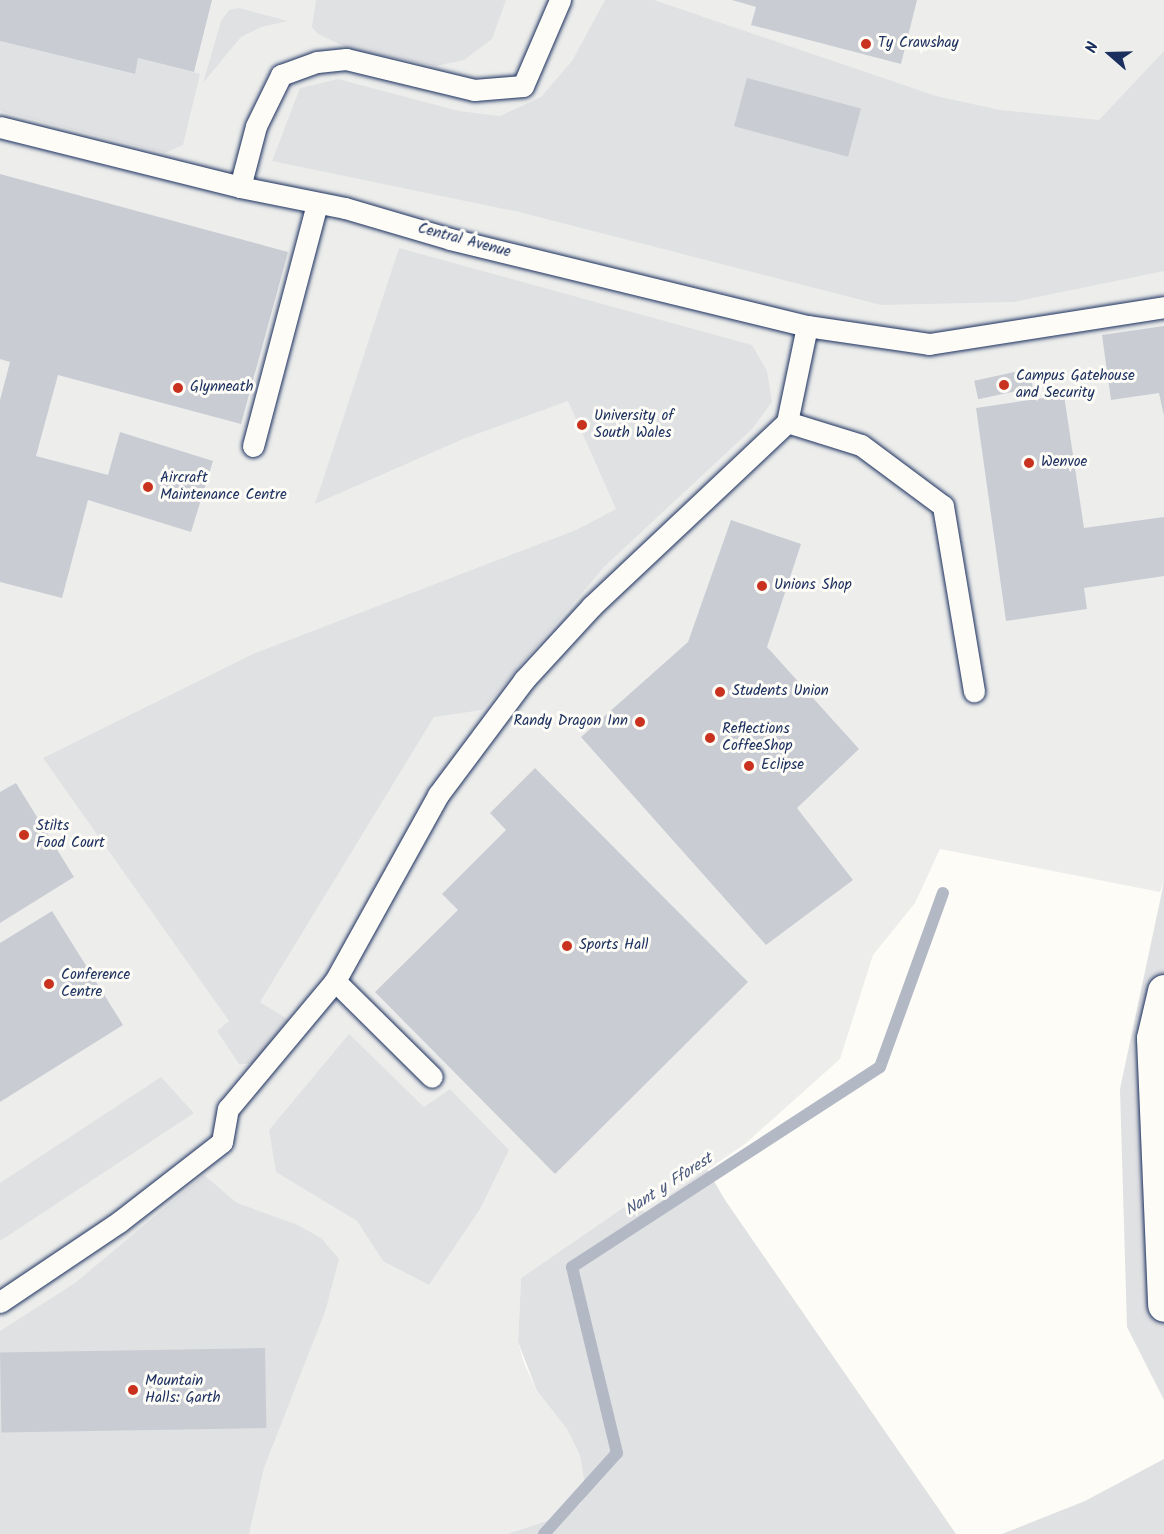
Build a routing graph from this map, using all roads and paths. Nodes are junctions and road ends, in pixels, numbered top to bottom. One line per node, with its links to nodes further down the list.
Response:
1 (560, 0): 3 (lane)
2 (0, 127): 3 (lane, Central Avenue)
3 (240, 187): 4 (lane, Central Avenue)
4 (317, 202): 6 (lane, Central Avenue); 8 (lane)
5 (1164, 307): 6 (lane, Central Avenue)
6 (807, 326): 7 (lane)
7 (787, 422): 9 (lane); 10 (lane)
8 (253, 446)
9 (974, 691)
10 (335, 981): 12 (lane); 13 (lane)
11 (1164, 991): 14 (street)
12 (432, 1077)
13 (0, 1302)
14 (1164, 1305)

